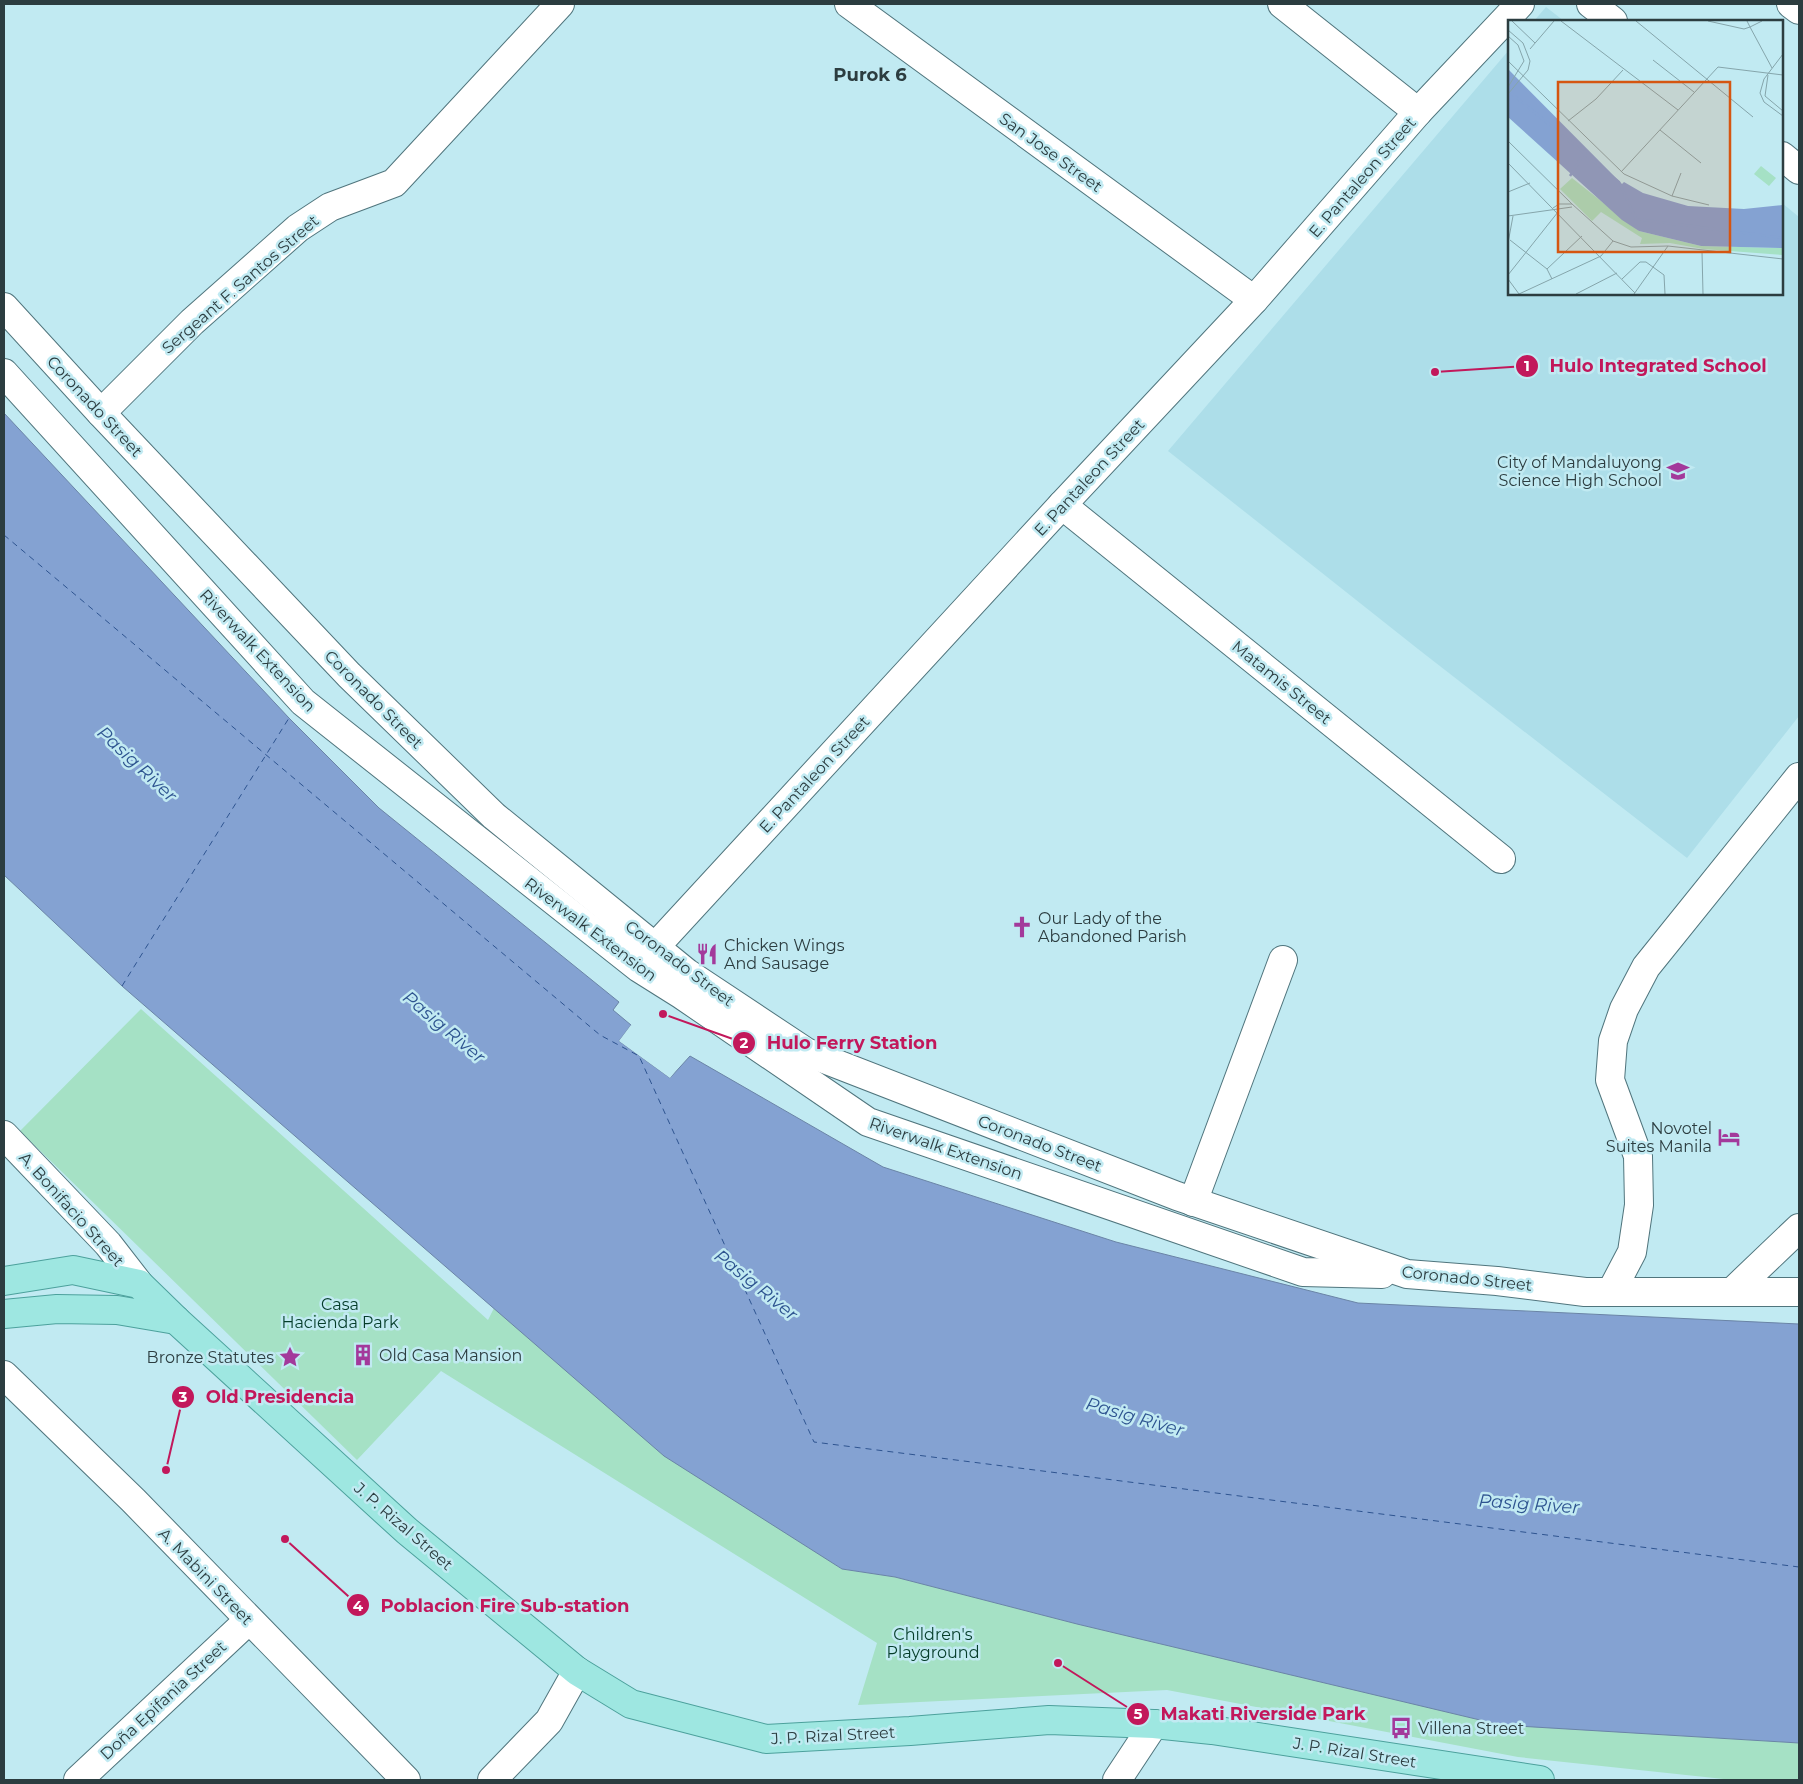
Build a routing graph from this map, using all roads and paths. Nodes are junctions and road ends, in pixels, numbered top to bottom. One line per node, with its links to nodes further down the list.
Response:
1 (560, 4): 15 (street, Sergeant F. Santos Street)
2 (849, 4): 12 (street, San Jose Street)
3 (1282, 4): 9 (street)
4 (1520, 4): 9 (street, E. Pantaleon Street)
5 (1591, 4): 8 (street)
6 (1791, 4): 7 (street)
7 (1799, 10)
8 (1612, 20)
9 (1418, 112): 12 (street, E. Pantaleon Street)
10 (1783, 157): 11 (street)
11 (1799, 170)
12 (1254, 300): 16 (street, E. Pantaleon Street)
13 (4, 307): 15 (street, Coronado Street)
14 (4, 373): 25 (street, Riverwalk Extension)
15 (101, 414): 19 (street, Coronado Street)
16 (1062, 505): 18 (street, Matamis Street); 19 (street, E. Pantaleon Street)
17 (1799, 777): 29 (street)
18 (1501, 859)
19 (655, 947): 22 (street, Coronado Street)
20 (1283, 960): 22 (street)
21 (4, 1135): 27 (street, A. Bonifacio Street)
22 (1193, 1202): 25 (street, Coronado Street)
23 (1799, 1228): 24 (street)
24 (1776, 1251): 28 (street); 30 (street)
25 (1407, 1274): 29 (street, Coronado Street)
26 (4, 1281): 27 (main road)
27 (139, 1284): 32 (main road, J. P. Rizal Street)
28 (1792, 1291): 30 (street, Coronado Street)
29 (1598, 1292): 30 (street, Coronado Street)
30 (1732, 1292)
31 (4, 1314): 32 (main road)
32 (176, 1320): 35 (main road, J. P. Rizal Street)
33 (4, 1375): 34 (street, A. Mabini Street)
34 (249, 1620): 38 (street, Doña Epifania Street); 39 (street, A. Mabini Street)
35 (576, 1671): 36 (main road, J. P. Rizal Street); 40 (street)
36 (1154, 1724): 37 (main road, J. P. Rizal Street); 41 (street)
37 (1512, 1779): 42 (main road, J. P. Rizal Street)
38 (78, 1780)
39 (406, 1780)
40 (492, 1780)
41 (1117, 1780)
42 (1540, 1780)

